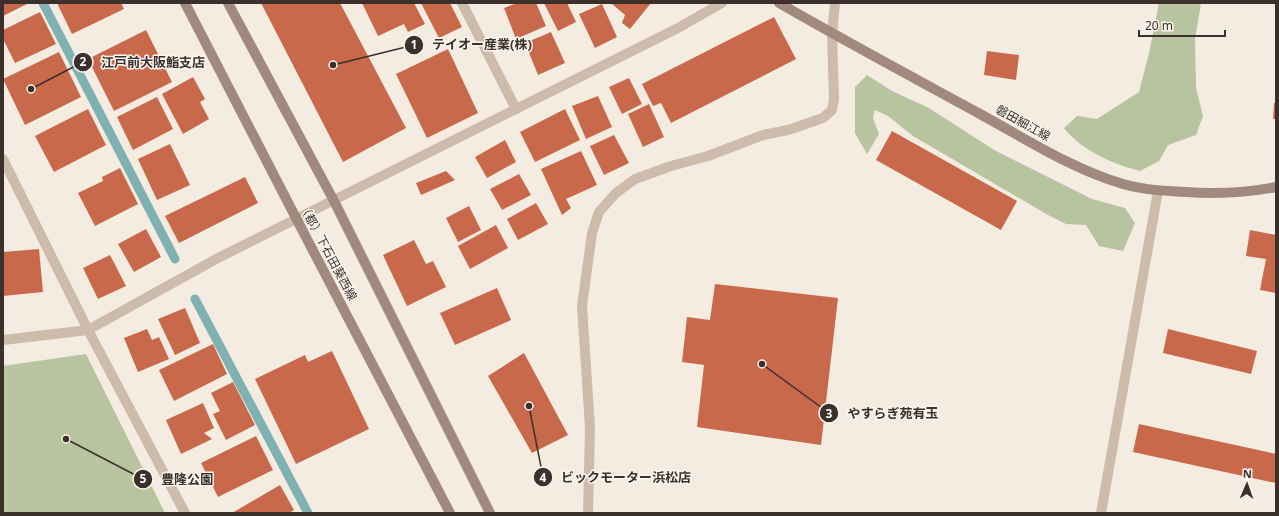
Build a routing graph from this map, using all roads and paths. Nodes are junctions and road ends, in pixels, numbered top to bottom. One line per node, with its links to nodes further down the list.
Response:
1 (185, 3): 13 (street, （都）下石田葵西線)
2 (228, 3): 12 (street)
3 (462, 3): 8 (street)
4 (722, 3): 8 (street)
5 (779, 3): 7 (street, 磐田細江線)
6 (835, 3): 7 (street)
7 (832, 34): 11 (street, 磐田細江線); 19 (street)
8 (516, 109): 12 (street)
9 (3, 159): 14 (street)
10 (1276, 187): 11 (street, 磐田細江線)
11 (1158, 191): 20 (street)
12 (334, 201): 13 (street); 18 (street)
13 (297, 220): 14 (street); 17 (street, （都）下石田葵西線)
14 (88, 330): 15 (street); 16 (street)
15 (3, 340)
16 (185, 513)
17 (450, 513)
18 (490, 513)
19 (588, 513)
20 (1101, 513)

